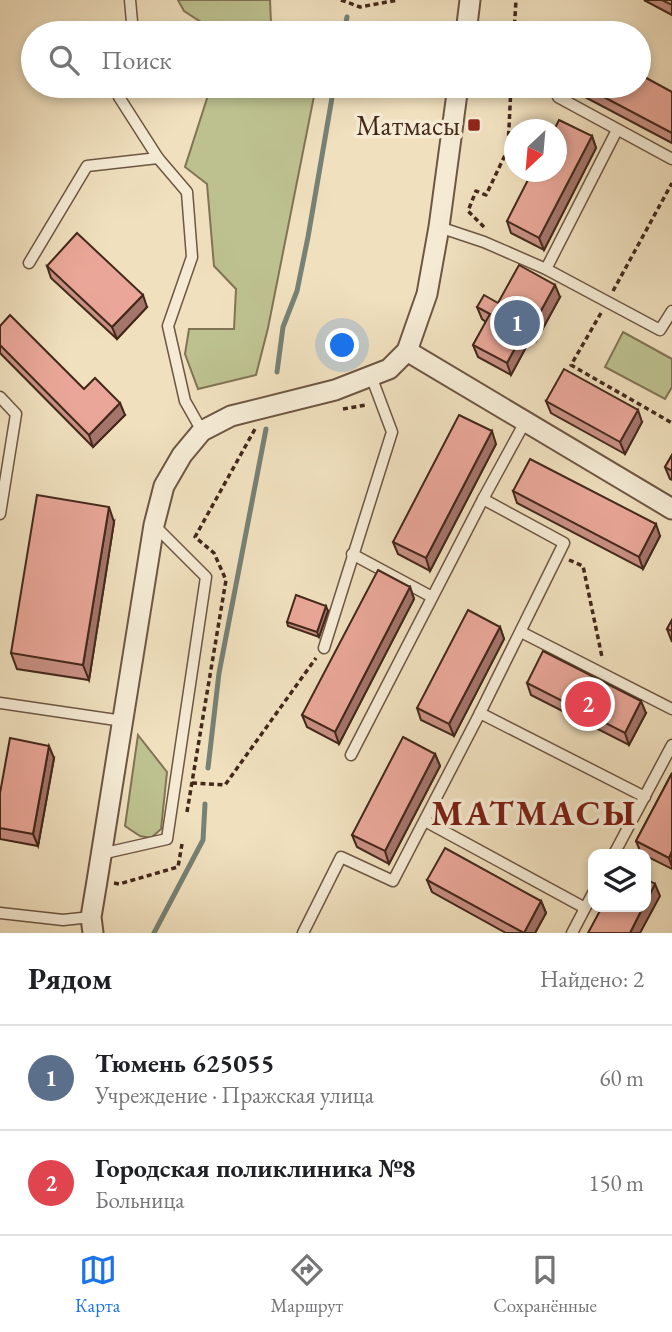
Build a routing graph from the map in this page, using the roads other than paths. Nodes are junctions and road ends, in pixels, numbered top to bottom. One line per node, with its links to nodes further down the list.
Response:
1 (130, 0): 3 (lane)
2 (470, 0): 4 (street)
3 (132, 21)
4 (467, 21)
5 (120, 98): 9 (lane)
6 (456, 98): 11 (street)
7 (560, 98): 8 (lane)
8 (617, 130): 10 (lane); 13 (lane)
9 (158, 159): 12 (lane); 19 (lane)
10 (672, 159)
11 (439, 226): 13 (lane); 15 (street)
12 (29, 262)
13 (546, 269): 14 (lane)
14 (672, 311)
15 (407, 351): 16 (street); 18 (street)
16 (371, 376): 19 (street); 24 (lane)
17 (0, 397): 22 (lane)
18 (525, 422): 20 (lane); 21 (street)
19 (202, 431): 23 (street)
20 (483, 499): 25 (lane); 26 (lane)
21 (672, 509)
22 (0, 514)
23 (154, 525): 31 (street); 37 (lane)
24 (352, 554): 25 (lane); 27 (lane)
25 (432, 597): 33 (lane)
26 (521, 632): 29 (lane); 30 (lane)
27 (324, 648)
28 (0, 703): 31 (lane)
29 (672, 709)
30 (480, 713): 34 (lane); 35 (lane)
31 (123, 721): 37 (street)
32 (672, 745): 34 (lane)
33 (351, 755)
34 (645, 797): 36 (lane)
35 (425, 821): 39 (lane); 44 (lane)
36 (617, 849)
37 (101, 854): 42 (street)
38 (588, 902): 39 (lane)
39 (585, 908): 45 (lane)
40 (0, 913): 41 (lane)
41 (63, 920): 42 (lane); 43 (lane)
42 (92, 925)
43 (60, 933)
44 (303, 933)
45 (572, 933)

